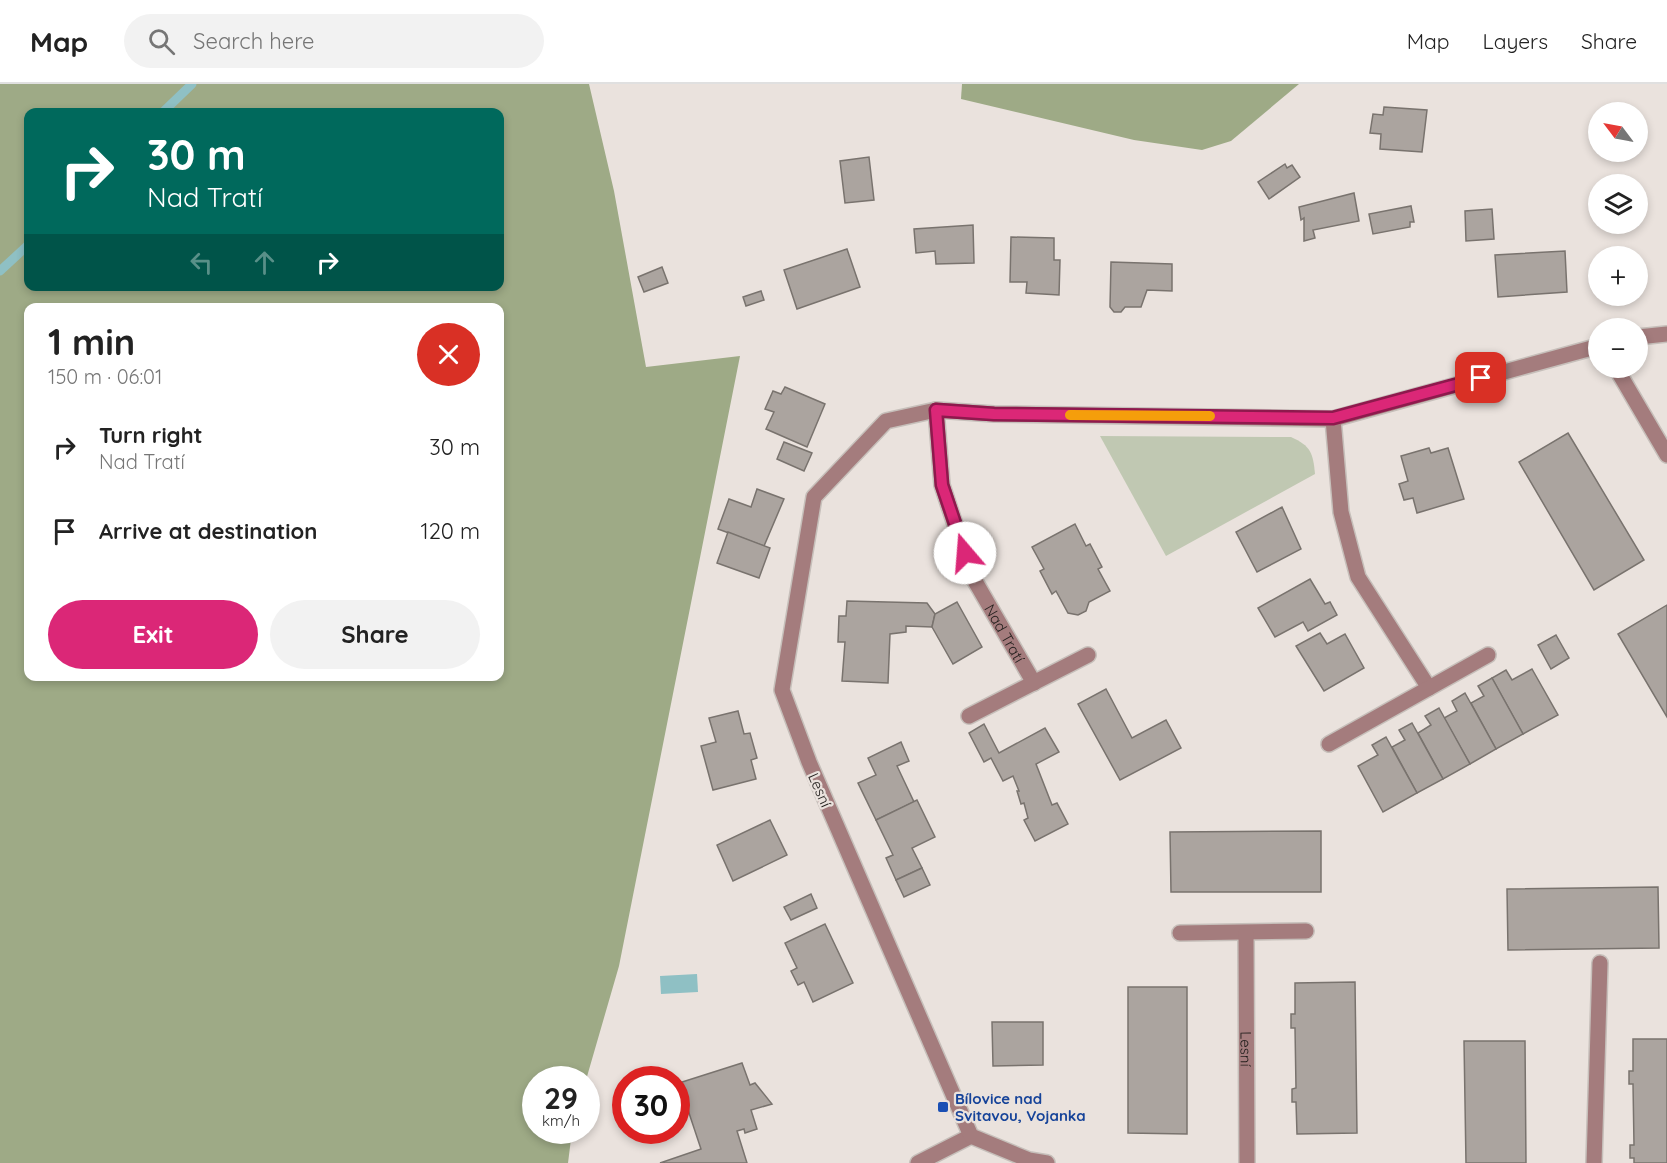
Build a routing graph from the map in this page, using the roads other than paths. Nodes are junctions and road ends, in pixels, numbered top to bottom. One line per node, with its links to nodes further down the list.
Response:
1 (1667, 334): 2 (street)
2 (1648, 336)
3 (1588, 349): 6 (street)
4 (1622, 378): 7 (street)
5 (936, 410): 6 (street); 10 (street, Nad Tratí); 18 (street, Lesní)
6 (1333, 418): 11 (street)
7 (1667, 455)
8 (1088, 655): 10 (street)
9 (1488, 655): 11 (street)
10 (1034, 683): 12 (street)
11 (1429, 688): 13 (street)
12 (969, 716)
13 (1329, 744)
14 (1306, 931): 16 (street)
15 (1180, 933): 16 (street)
16 (1246, 933): 21 (street, Lesní)
17 (1600, 963): 22 (street)
18 (971, 1136): 19 (street); 20 (street)
19 (918, 1163)
20 (1047, 1163)
21 (1247, 1163)
22 (1594, 1163)

